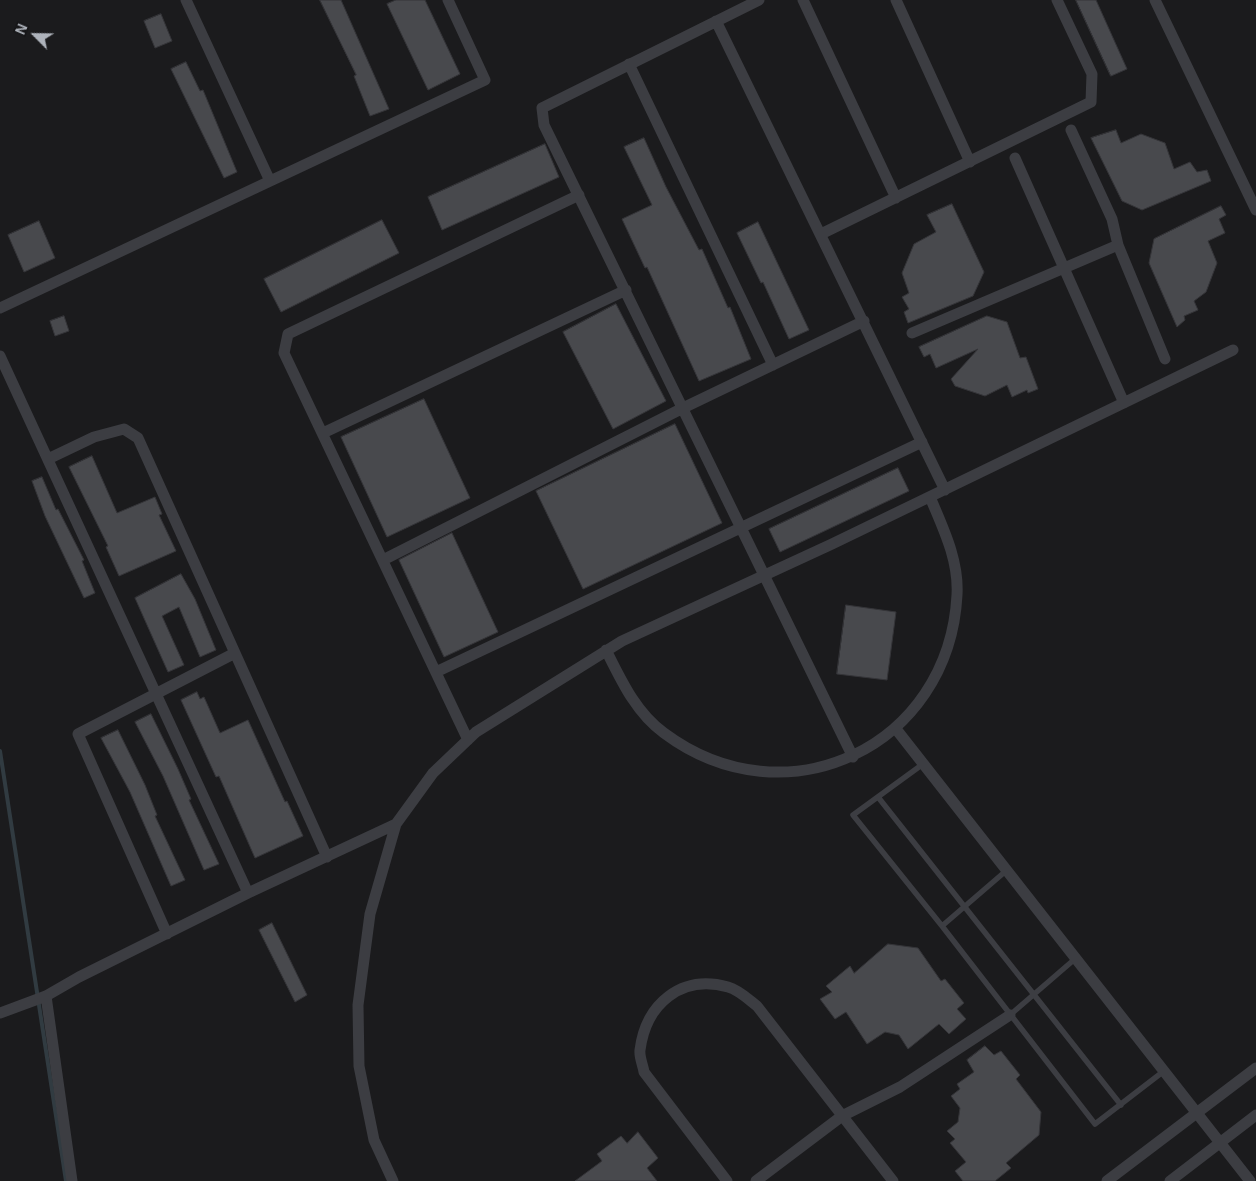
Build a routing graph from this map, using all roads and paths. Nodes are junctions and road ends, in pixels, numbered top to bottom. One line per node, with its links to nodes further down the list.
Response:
1 (186, 0): 13 (street)
2 (448, 0): 13 (street)
3 (759, 0): 8 (street)
4 (803, 0): 15 (street)
5 (1057, 0): 12 (street)
6 (1155, 0): 16 (street)
7 (899, 1): 12 (street)
8 (716, 21): 9 (street); 17 (street)
9 (629, 64): 14 (street); 27 (street)
10 (1071, 130): 18 (street)
11 (1014, 158): 19 (street)
12 (970, 162): 15 (street)
13 (270, 181): 21 (street)
14 (579, 195): 20 (street); 30 (street)
15 (896, 198): 17 (street)
16 (1256, 210)
17 (821, 234): 22 (street)
18 (1118, 245): 19 (street); 26 (street)
19 (1064, 269): 23 (street); 28 (street)
20 (626, 290): 29 (street); 30 (street)
21 (0, 308)
22 (864, 320): 27 (street); 31 (street)
23 (912, 333)
24 (1233, 350): 28 (street)
25 (0, 356): 32 (street)
26 (1165, 359)
27 (773, 365): 29 (street)
28 (1124, 403): 33 (street)
29 (683, 408): 35 (street); 36 (street)
30 (322, 433): 36 (street)
31 (922, 442): 33 (street); 35 (street)
32 (48, 460): 39 (street); 41 (street)
33 (945, 490): 34 (street)
34 (930, 497): 37 (street); 42 (street)
35 (742, 528): 37 (street); 40 (street)
36 (382, 560): 40 (street)
37 (765, 575): 38 (street); 44 (street)
38 (606, 650): 43 (street); 44 (street)
39 (235, 653): 41 (street); 48 (street)
40 (436, 672): 43 (street)
41 (156, 694): 50 (street); 53 (street)
42 (896, 729): 44 (street); 45 (street)
43 (468, 740): 47 (street)
44 (853, 757)
45 (923, 764): 46 (lane); 49 (street)
46 (878, 796): 51 (lane); 52 (lane)
47 (396, 824): 48 (street); 67 (street)
48 (327, 857): 50 (street)
49 (1006, 870): 51 (lane); 54 (street)
50 (248, 893): 53 (street)
51 (965, 906): 52 (lane); 55 (lane)
52 (942, 926): 58 (lane)
53 (166, 934): 56 (street)
54 (1076, 958): 55 (lane); 60 (street)
55 (1034, 994): 58 (lane); 61 (lane)
56 (37, 999): 57 (street); 66 (street)
57 (0, 1012)
58 (1010, 1015): 61 (lane); 64 (street)
59 (1256, 1068): 62 (street)
60 (1164, 1071): 61 (lane); 62 (street)
61 (1121, 1104)
62 (1199, 1113): 65 (street); 71 (street)
63 (1256, 1115): 65 (street)
64 (842, 1116): 68 (street); 69 (street); 70 (street)
65 (1220, 1142): 72 (street); 73 (street)
66 (72, 1181)
67 (393, 1181)
68 (727, 1181)
69 (756, 1181)
70 (893, 1181)
71 (1107, 1181)
72 (1170, 1181)
73 (1250, 1181)

